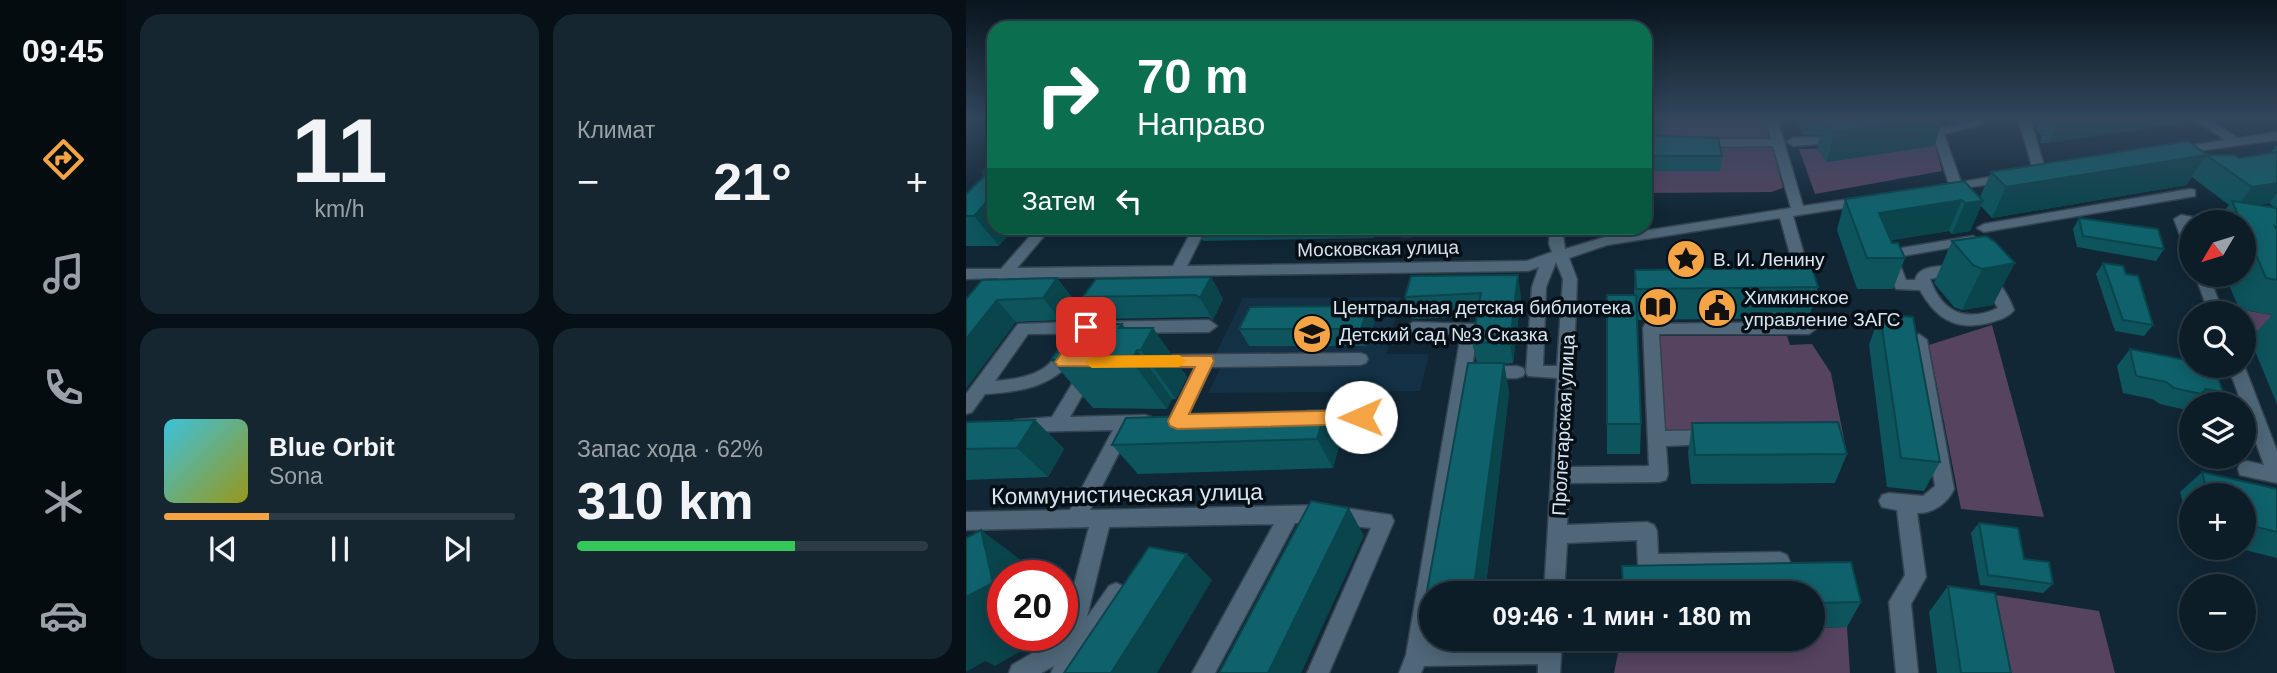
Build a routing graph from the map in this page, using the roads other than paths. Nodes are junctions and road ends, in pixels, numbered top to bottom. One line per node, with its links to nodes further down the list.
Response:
1 (1779, 149): 8 (street)
2 (1942, 149): 3 (street)
3 (2036, 149)
4 (2190, 149): 5 (street)
5 (2168, 153)
6 (2190, 193): 20 (street)
7 (1871, 200): 8 (street, Московская улица)
8 (1791, 212): 9 (street, Московская улица); 19 (street)
9 (1652, 234)
10 (1038, 235): 17 (street)
11 (1196, 235): 16 (street)
12 (1556, 235): 14 (street)
13 (1643, 235): 14 (street, Московская улица)
14 (1556, 254): 16 (street, Московская улица); 32 (street, Пролетарская улица); 32 (street)
15 (1116, 271): 16 (street, Московская улица); 17 (street, Московская улица); 23 (street)
16 (1178, 271)
17 (1005, 273): 18 (street, Московская улица); 21 (street)
18 (966, 274)
19 (1804, 279)
20 (1923, 285): 20 (street)
21 (988, 293)
22 (1209, 326): 23 (street)
23 (1082, 327): 30 (street); 35 (street)
24 (1413, 328): 33 (street)
25 (1809, 328): 45 (street)
26 (1919, 340): 63 (street)
27 (1360, 359): 29 (street)
28 (1144, 361): 29 (street)
29 (1206, 361): 39 (street)
30 (1063, 362): 35 (street); 42 (street)
31 (1517, 372): 33 (street)
32 (1567, 372): 47 (street, Пролетарская улица)
33 (1463, 373): 58 (street)
34 (2241, 378): 48 (street)
35 (980, 388): 36 (street)
36 (966, 407)
37 (1361, 417): 38 (street)
38 (1295, 418)
39 (1177, 421): 40 (street); 41 (street)
40 (1203, 421)
41 (1126, 423): 42 (street); 51 (street)
42 (1056, 425): 43 (street)
43 (1004, 426)
44 (1729, 436): 45 (street)
45 (1657, 439): 47 (street)
46 (2247, 469): 48 (street)
47 (1561, 475): 53 (street, Пролетарская улица)
48 (2277, 475)
49 (1289, 516): 50 (street, Коммунистическая улица); 61 (street); 62 (street, Коммунистическая улица)
50 (1101, 517): 51 (street, Коммунистическая улица); 59 (street)
51 (1076, 518): 52 (street, Коммунистическая улица)
52 (966, 521)
53 (1558, 534): 54 (street); 55 (street, Пролетарская улица)
54 (1780, 562)
55 (1555, 581)
56 (1116, 593): 60 (street)
57 (1550, 655): 58 (street)
58 (1413, 664)
59 (1020, 673)
60 (1062, 673)
61 (1203, 673)
62 (1318, 673)
63 (1907, 673)

